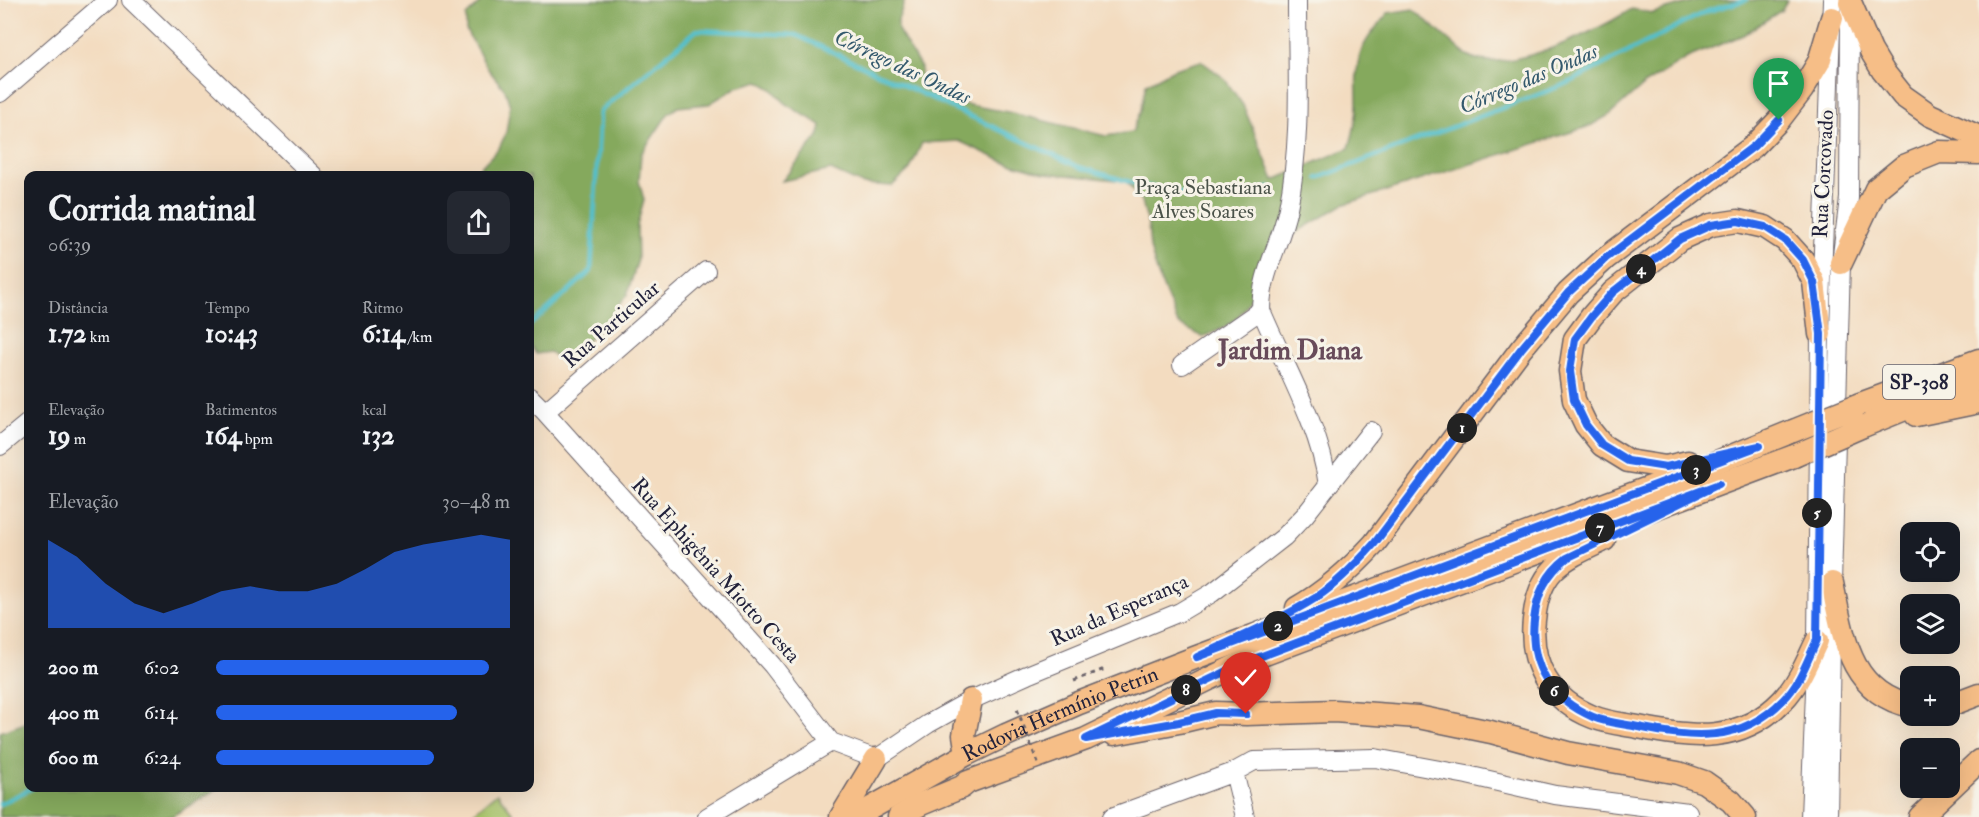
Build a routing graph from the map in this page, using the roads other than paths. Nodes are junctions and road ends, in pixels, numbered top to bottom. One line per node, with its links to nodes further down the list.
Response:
1 (108, 0): 5 (street)
2 (131, 0): 8 (street)
3 (1297, 0): 11 (street)
4 (1841, 5): 6 (main road); 9 (street, Rua Corcovado); 12 (street, Rua Corcovado); 28 (main road)
5 (0, 93)
6 (1979, 137)
7 (1979, 153): 9 (main road)
8 (309, 171)
9 (1841, 263): 26 (street, Rua Corcovado)
10 (706, 271): 18 (street, Rua Particular)
11 (1261, 310): 14 (street); 25 (street)
12 (1821, 334): 23 (main road); 27 (street, Rua Corcovado)
13 (1979, 360): 23 (main road, Rodovia Hermínio Petrin / SP-308, bridge)
14 (1182, 365)
15 (1979, 379): 19 (main road, Rodovia Hermínio Petrin / SP-308)
16 (534, 401): 18 (street, Rua Ephigênia Miotto Cesta)
17 (1979, 402): 19 (main road)
18 (545, 412): 34 (street, Rua Ephigênia Miotto Cesta)
19 (1872, 422): 24 (main road, Rodovia Hermínio Petrin / SP-308, bridge)
20 (24, 426): 22 (street)
21 (1371, 430): 25 (street, Rua da Esperança)
22 (0, 446)
23 (1759, 446): 28 (main road, Rodovia Hermínio Petrin / SP-308)
24 (1719, 484): 27 (main road); 33 (main road, Rodovia Hermínio Petrin / SP-308)
25 (1328, 485): 30 (street, Rua da Esperança)
26 (1832, 583): 32 (main road); 48 (street, Rua Corcovado)
27 (1817, 640): 47 (street, Rua Corcovado)
28 (1197, 657): 35 (main road, Rodovia Hermínio Petrin / SP-308)
29 (1979, 694): 31 (main road)
30 (971, 700): 35 (main road); 36 (street, Rua da Esperança)
31 (1960, 701)
32 (1900, 702)
33 (1086, 739): 43 (main road, Rodovia Hermínio Petrin / SP-308); 46 (main road)
34 (831, 742): 36 (street); 40 (street)
35 (967, 754): 42 (main road, Rodovia Hermínio Petrin / SP-308)
36 (876, 759): 41 (main road)
37 (1979, 761): 49 (main road)
38 (1234, 772): 39 (street); 44 (street); 45 (street)
39 (1688, 812)
40 (707, 817)
41 (841, 817)
42 (855, 817)
43 (899, 817)
44 (1112, 817)
45 (1245, 817)
46 (1745, 817)
47 (1810, 817)
48 (1828, 817)
49 (1920, 817)

